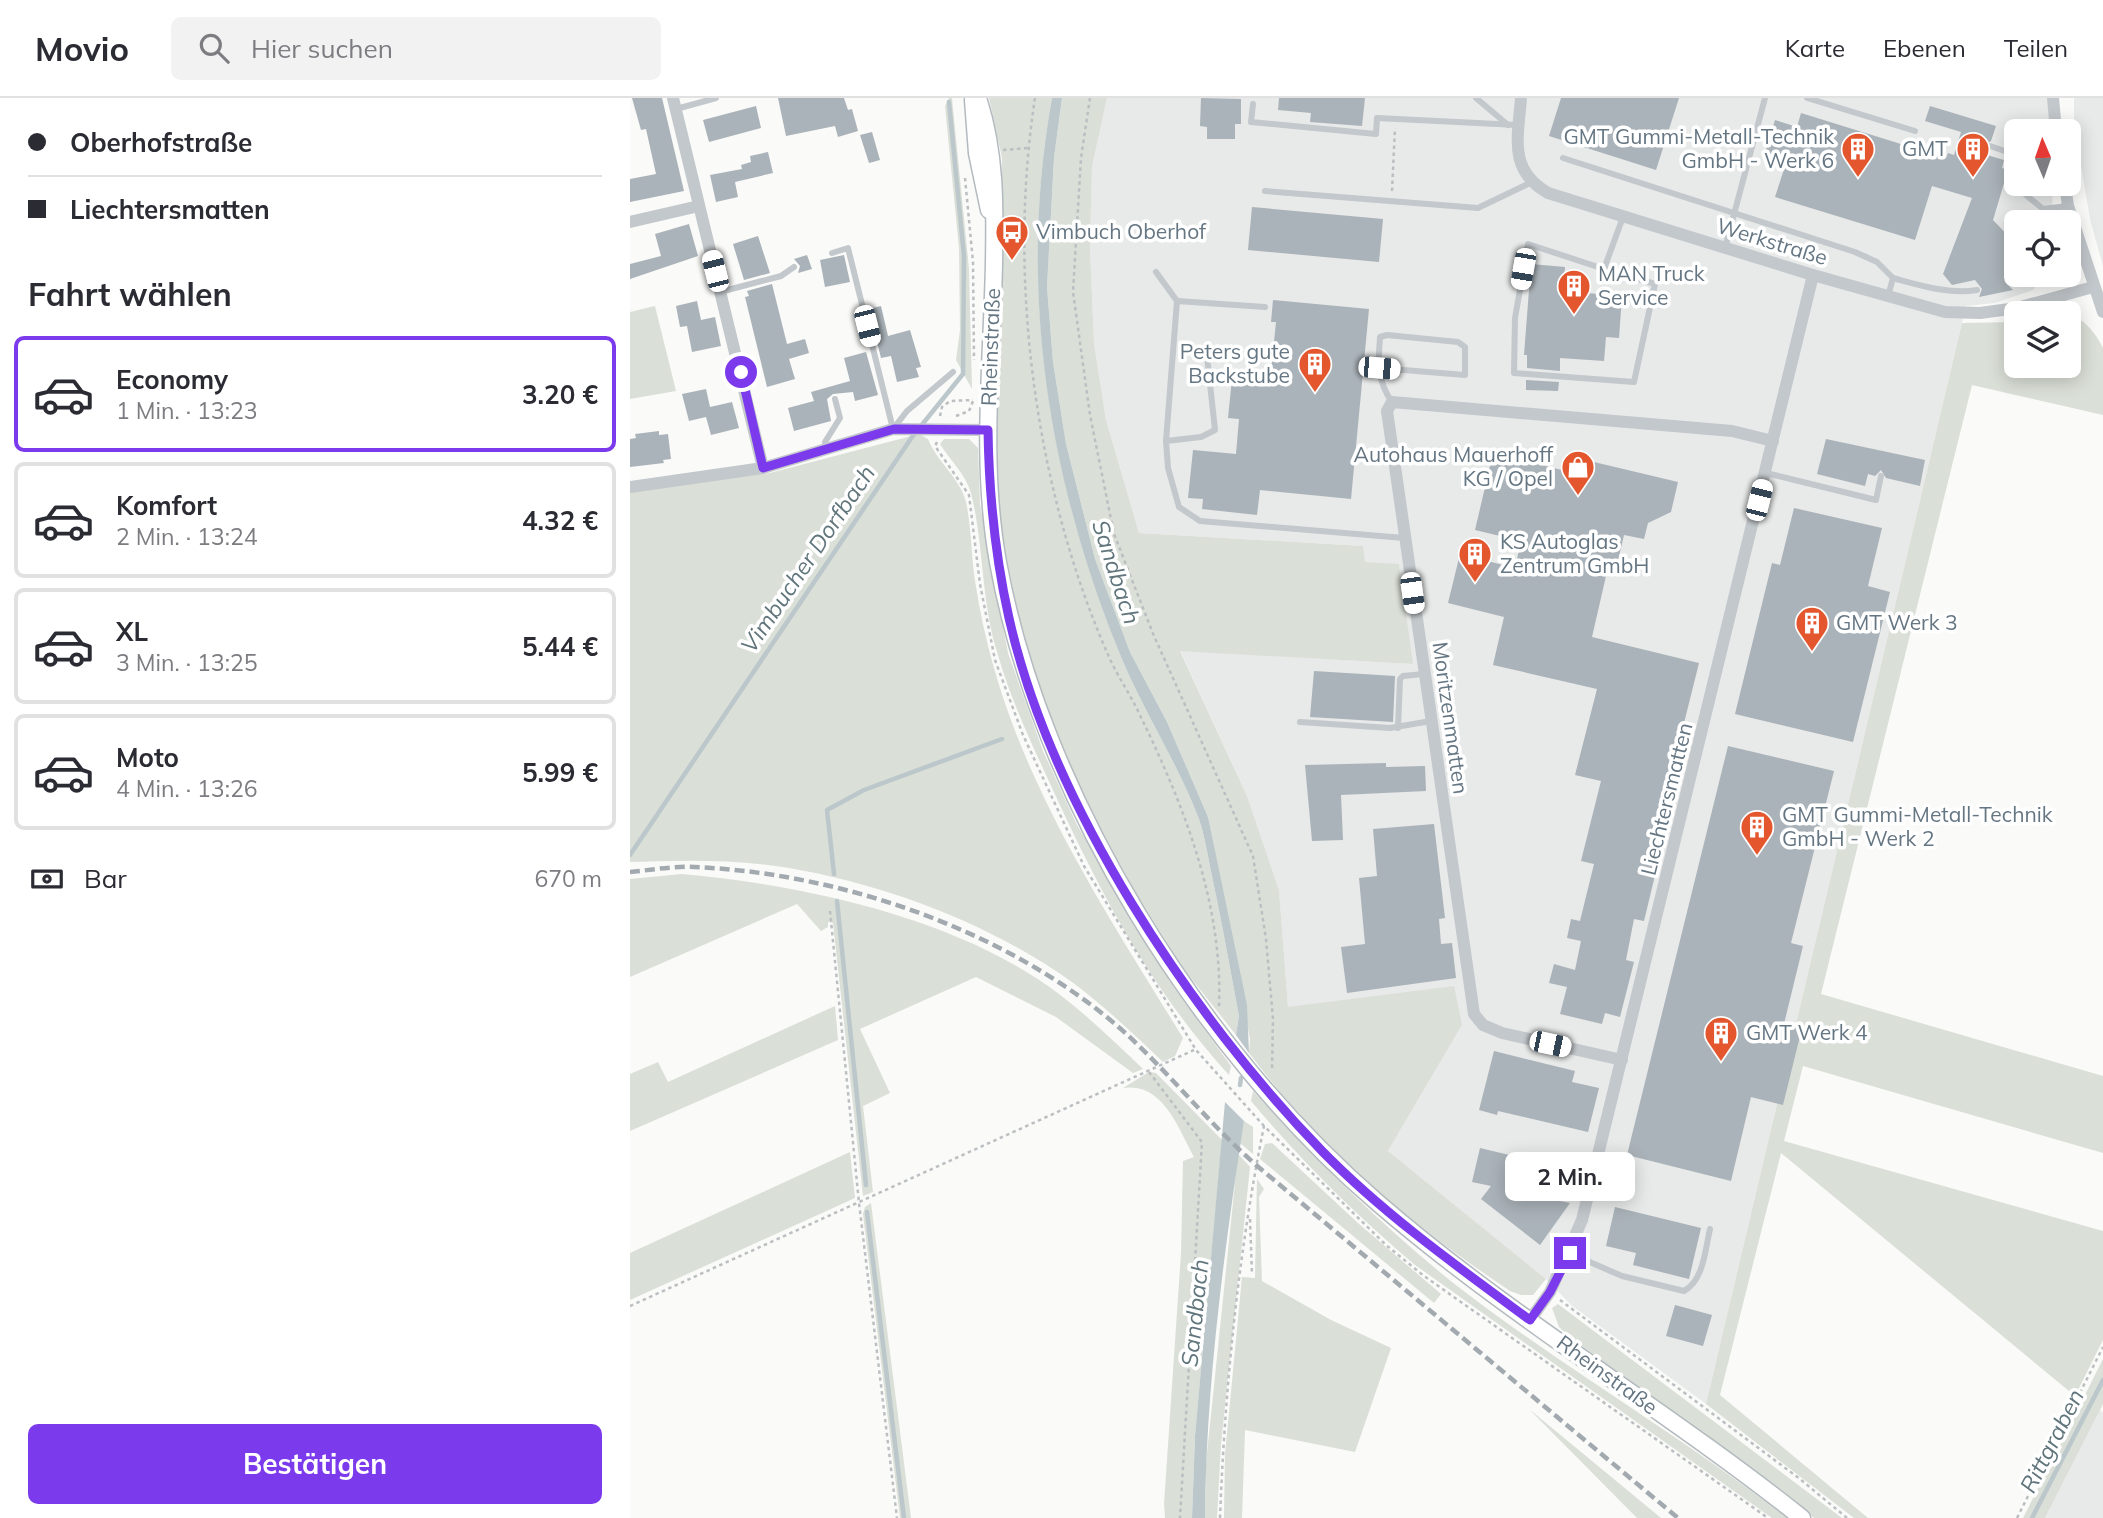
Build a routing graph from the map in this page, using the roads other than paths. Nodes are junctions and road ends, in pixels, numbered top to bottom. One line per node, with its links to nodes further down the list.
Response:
1 (716, 98): 8 (lane)
2 (976, 98): 46 (street, Rheinstraße)
3 (1476, 98): 11 (lane)
4 (1521, 98): 11 (street)
5 (1765, 98): 23 (lane)
6 (1807, 98): 12 (lane)
7 (2053, 98): 10 (street)
8 (675, 104): 21 (street)
9 (1253, 104): 11 (lane)
10 (2055, 119)
11 (1514, 126): 16 (street)
12 (1915, 131)
13 (1990, 146): 14 (lane)
14 (2004, 151)
15 (1563, 158): 23 (lane)
16 (1530, 183): 17 (lane); 24 (street, Werkstraße)
17 (1265, 191)
18 (2027, 196): 22 (lane)
19 (2067, 196): 20 (street)
20 (2068, 205): 22 (lane); 33 (street)
21 (699, 206): 25 (street); 35 (street)
22 (2043, 209)
23 (1735, 215): 26 (lane); 32 (lane)
24 (1623, 217): 26 (street, Werkstraße); 29 (lane)
25 (630, 222)
26 (1725, 248): 31 (street, Werkstraße)
27 (832, 253): 45 (lane)
28 (794, 267): 35 (lane)
29 (1604, 268): 29 (lane)
30 (1156, 272): 37 (lane)
31 (1813, 275): 36 (street, Werkstraße); 48 (street, Liechtersmatten)
32 (1893, 278): 34 (lane); 36 (lane)
33 (2093, 287): 36 (street, Werkstraße); 39 (street)
34 (1977, 290)
35 (720, 292): 50 (street)
36 (1888, 296)
37 (1177, 301): 38 (lane); 47 (lane)
38 (1265, 307)
39 (2103, 312)
40 (1207, 356): 47 (lane)
41 (1379, 368): 41 (lane); 44 (lane)
42 (953, 372): 45 (lane)
43 (835, 399): 49 (lane)
44 (1392, 402): 48 (street); 54 (street, Moritzenmatten)
45 (894, 429): 46 (street); 49 (street)
46 (988, 430): 62 (street, Rheinstraße)
47 (1166, 441): 54 (lane)
48 (1773, 441): 51 (street, Liechtersmatten)
49 (827, 447): 50 (street)
50 (763, 468): 53 (street)
51 (1766, 473): 52 (lane); 59 (street, Liechtersmatten)
52 (1881, 476)
53 (630, 487)
54 (1404, 538): 55 (street, Moritzenmatten)
55 (1424, 674): 56 (street, Moritzenmatten); 58 (lane)
56 (1431, 721): 58 (lane); 59 (street, Moritzenmatten)
57 (1300, 722): 58 (lane)
58 (1398, 728)
59 (1622, 1060): 61 (street, Liechtersmatten)
60 (1710, 1229): 61 (lane)
61 (1570, 1253): 62 (street, Liechtersmatten)
62 (1530, 1320): 63 (street, Rheinstraße)
63 (1802, 1518)

